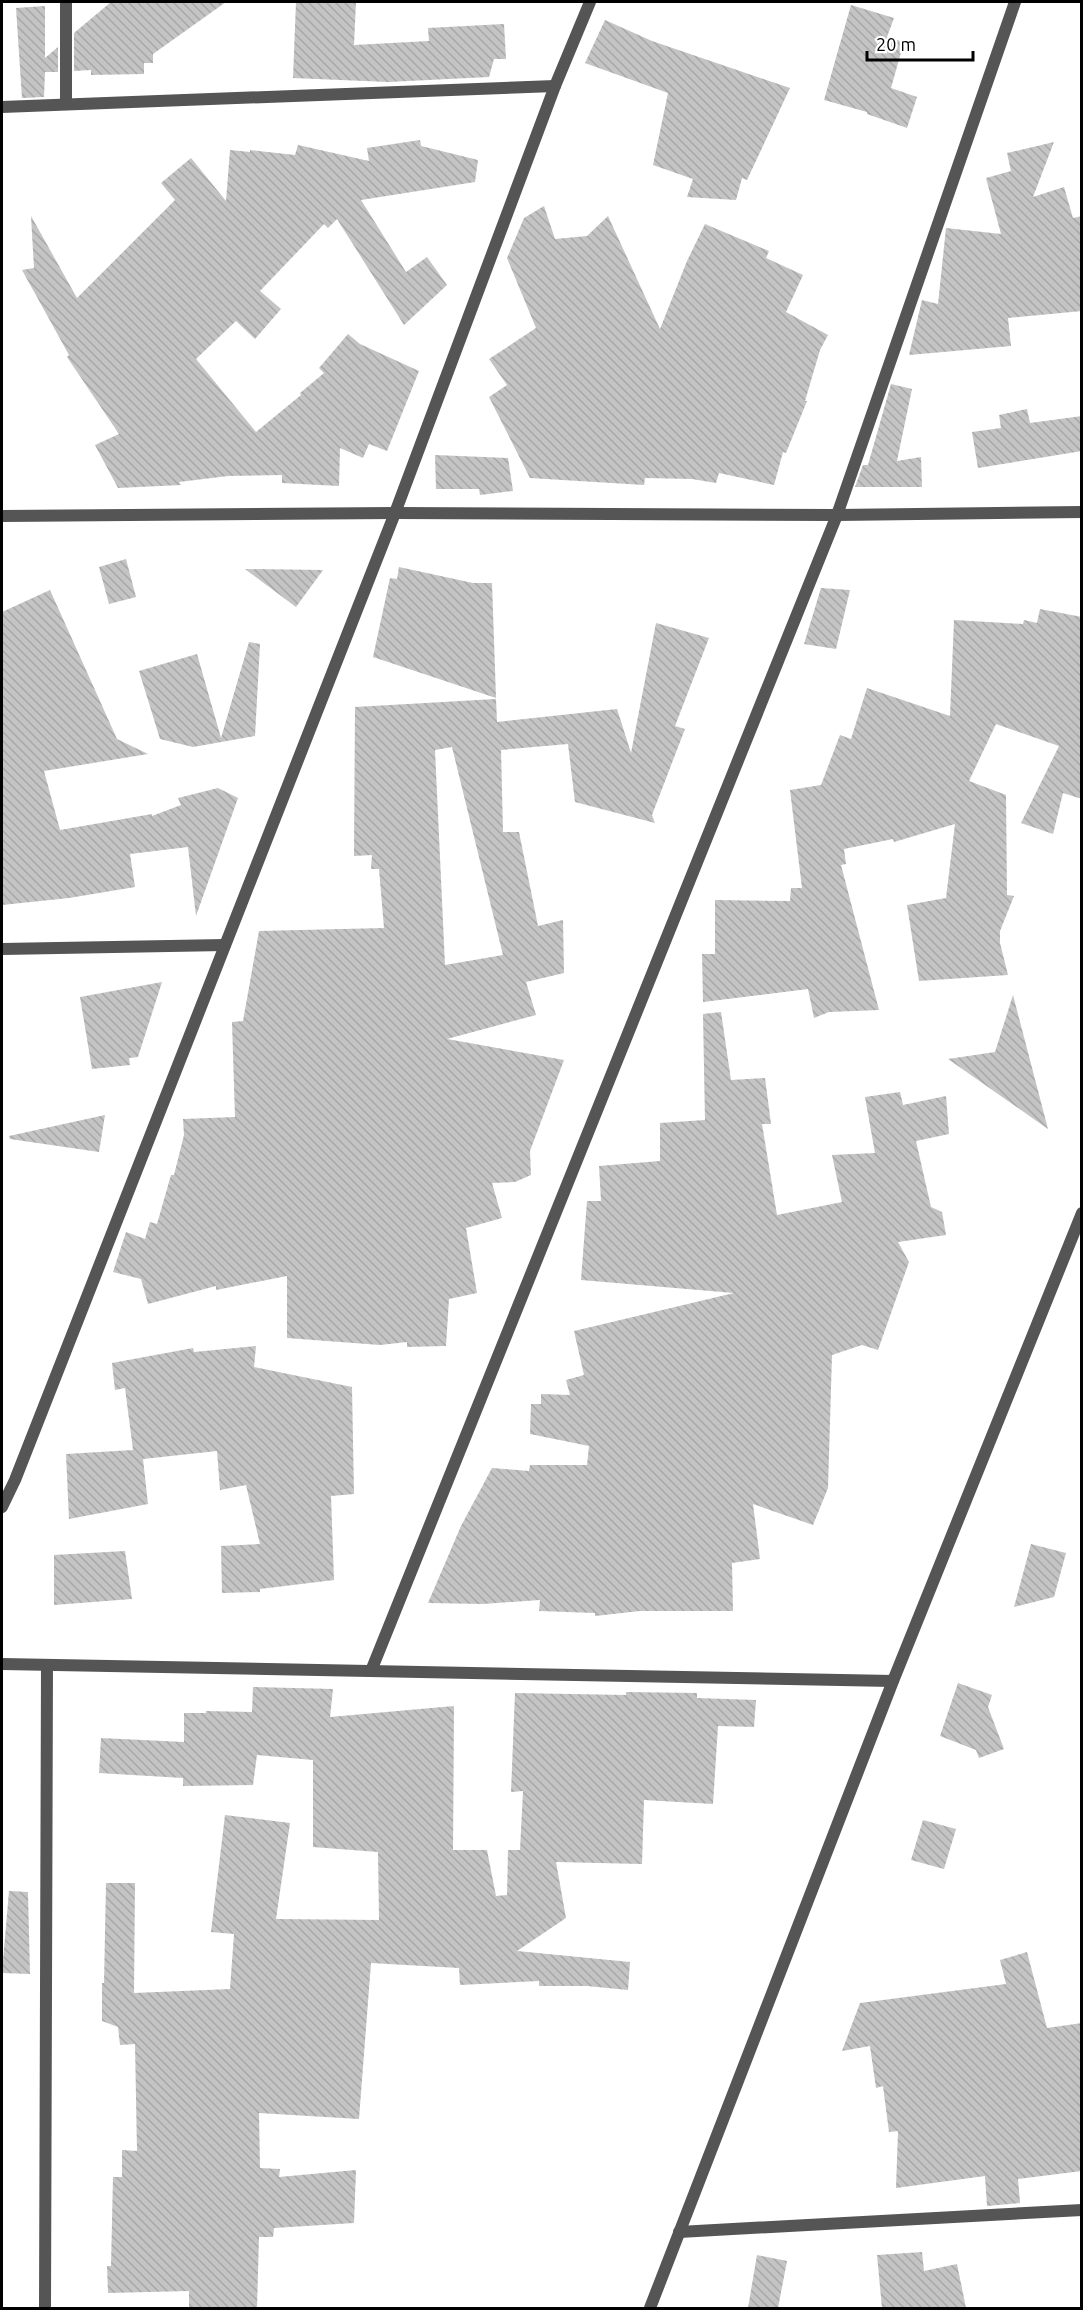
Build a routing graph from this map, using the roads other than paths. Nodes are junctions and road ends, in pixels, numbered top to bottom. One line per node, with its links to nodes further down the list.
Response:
1 (66, 2): 5 (street)
2 (590, 2): 4 (street)
3 (1015, 2): 9 (street)
4 (555, 86): 5 (street); 8 (street)
5 (66, 105): 6 (street)
6 (2, 107)
7 (1082, 512): 9 (street)
8 (395, 513): 9 (street); 10 (street); 11 (street)
9 (837, 515): 17 (street)
10 (2, 516)
11 (225, 945): 12 (street); 14 (street)
12 (2, 949)
13 (1082, 1213): 18 (street)
14 (2, 1507)
15 (2, 1664): 16 (street)
16 (47, 1665): 17 (street); 21 (street)
17 (371, 1671): 18 (street)
18 (893, 1681): 20 (street)
19 (1082, 2210): 20 (street)
20 (679, 2232): 22 (street)
21 (45, 2308)
22 (650, 2308)

